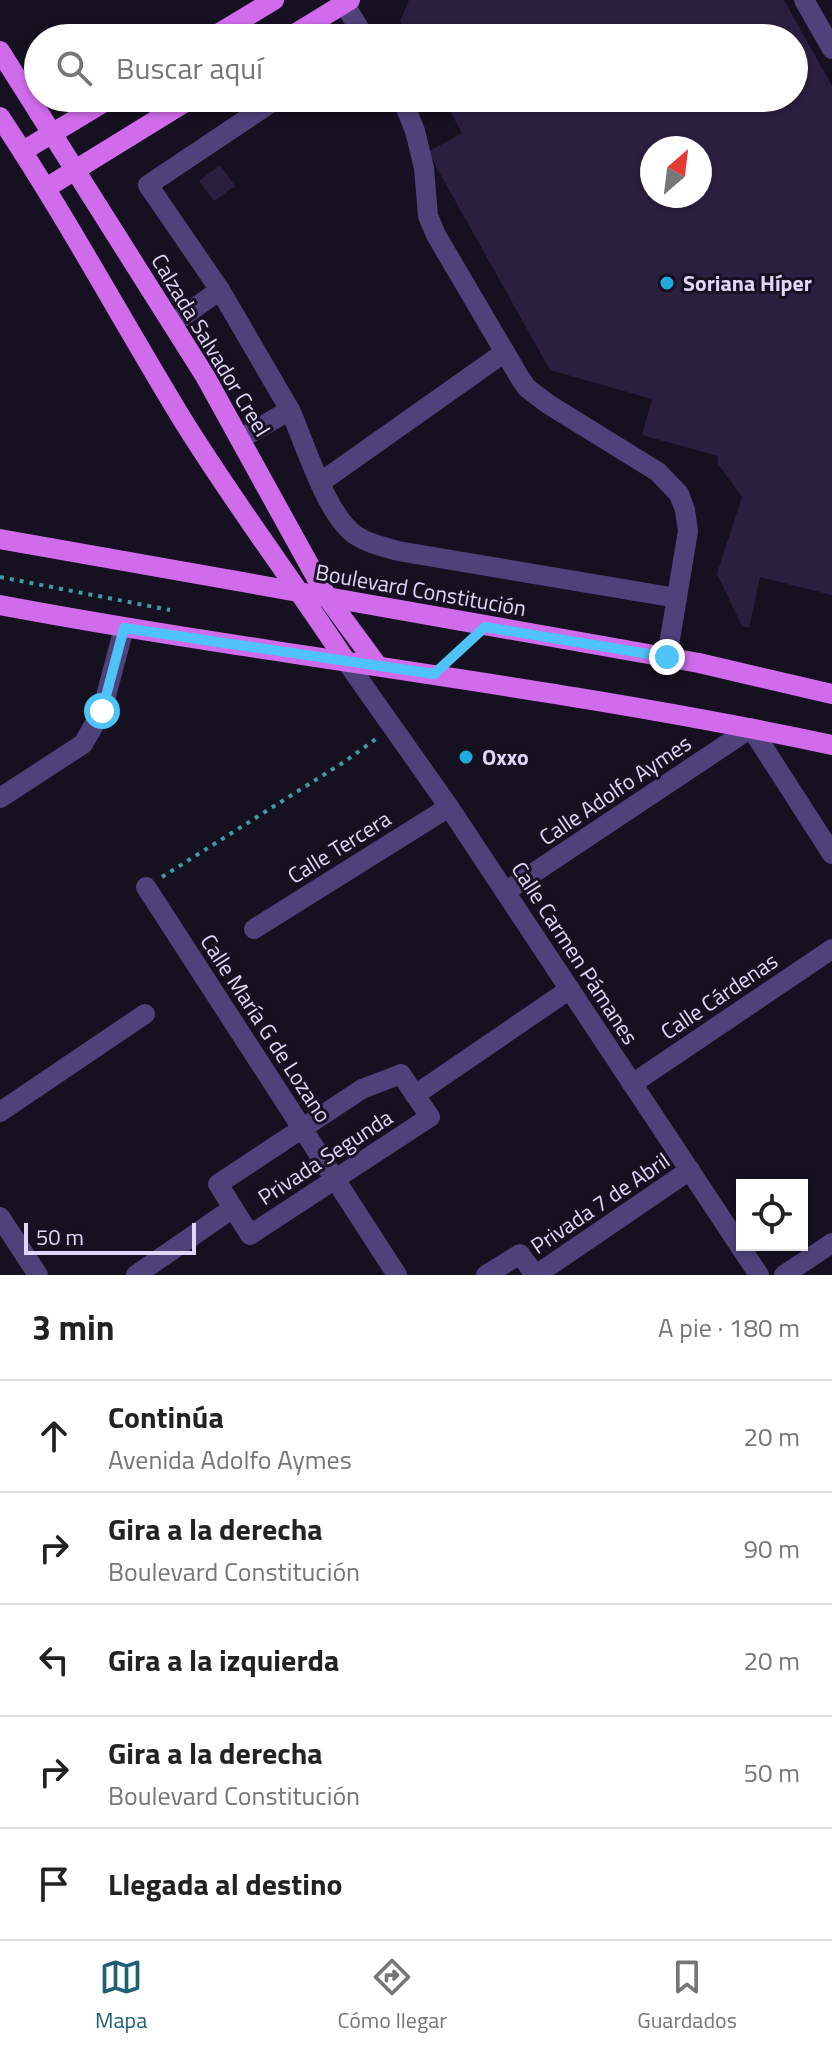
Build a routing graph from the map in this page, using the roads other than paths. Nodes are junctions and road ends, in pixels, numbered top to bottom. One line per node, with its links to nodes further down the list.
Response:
1 (274, 0): 4 (main road)
2 (804, 0): 7 (street)
3 (345, 1): 5 (main road); 6 (street)
4 (234, 24)
5 (310, 24)
6 (357, 24)
7 (832, 49)
8 (0, 51): 9 (main road, Calzada Salvador Creel)
9 (24, 88)
10 (39, 112): 16 (main road, Calzada Salvador Creel)
11 (88, 112): 16 (main road)
12 (170, 112): 18 (main road)
13 (257, 112): 20 (street)
14 (407, 112): 22 (street)
15 (0, 117): 17 (main road)
16 (53, 133): 17 (main road); 18 (main road, Calzada Salvador Creel)
17 (23, 151): 19 (main road)
18 (77, 170): 19 (main road); 21 (main road, Calzada Salvador Creel)
19 (46, 188): 27 (main road)
20 (220, 290): 21 (street); 23 (street)
21 (172, 324): 24 (main road, Calzada Salvador Creel)
22 (505, 352): 25 (street); 29 (street)
23 (290, 410): 24 (street); 25 (street)
24 (240, 439): 28 (main road, Calzada Salvador Creel)
25 (321, 482): 29 (street)
26 (0, 539): 27 (main road, Boulevard Constitución)
27 (299, 592): 28 (main road, Boulevard Constitución); 33 (main road)
28 (327, 597): 32 (main road, Boulevard Constitución); 34 (main road, Calzada Salvador Creel)
29 (677, 598): 32 (street)
30 (0, 605): 31 (main road)
31 (124, 628): 33 (main road); 38 (street)
32 (667, 657): 35 (main road, Boulevard Constitución)
33 (346, 661): 34 (main road); 39 (street, Calle Carmen Pámanes)
34 (377, 665): 36 (main road)
35 (832, 694)
36 (751, 728): 37 (main road); 40 (street); 42 (street, Calle Adolfo Aymes)
37 (832, 745)
38 (0, 798)
39 (449, 807): 42 (street, Calle Carmen Pámanes); 43 (street, Calle Tercera)
40 (832, 854)
41 (146, 887): 50 (street, Calle María G de Lozano)
42 (505, 892): 45 (street, Calle Carmen Pámanes)
43 (254, 929)
44 (832, 949): 47 (street, Calle Cárdenas)
45 (570, 989): 47 (street, Calle Carmen Pámanes); 48 (street, Privada Segunda)
46 (145, 1014): 49 (street)
47 (632, 1084): 51 (street, Calle Carmen Pámanes)
48 (415, 1095): 50 (street, Privada Segunda); 52 (street, Privada Segunda)
49 (0, 1112)
50 (302, 1128): 52 (street, Calle María G de Lozano); 53 (street, Privada Segunda)
51 (690, 1170): 60 (street, Privada 7 de Abril); 61 (street, Calle Carmen Pámanes)
52 (336, 1180): 53 (street, Privada Segunda); 58 (street, Calle María G de Lozano)
53 (233, 1208): 57 (street, Privada Segunda)
54 (2, 1224): 56 (street)
55 (832, 1243): 62 (street)
56 (38, 1275)
57 (136, 1275)
58 (397, 1275)
59 (486, 1275): 60 (street)
60 (536, 1275)
61 (759, 1275)
62 (784, 1275)

